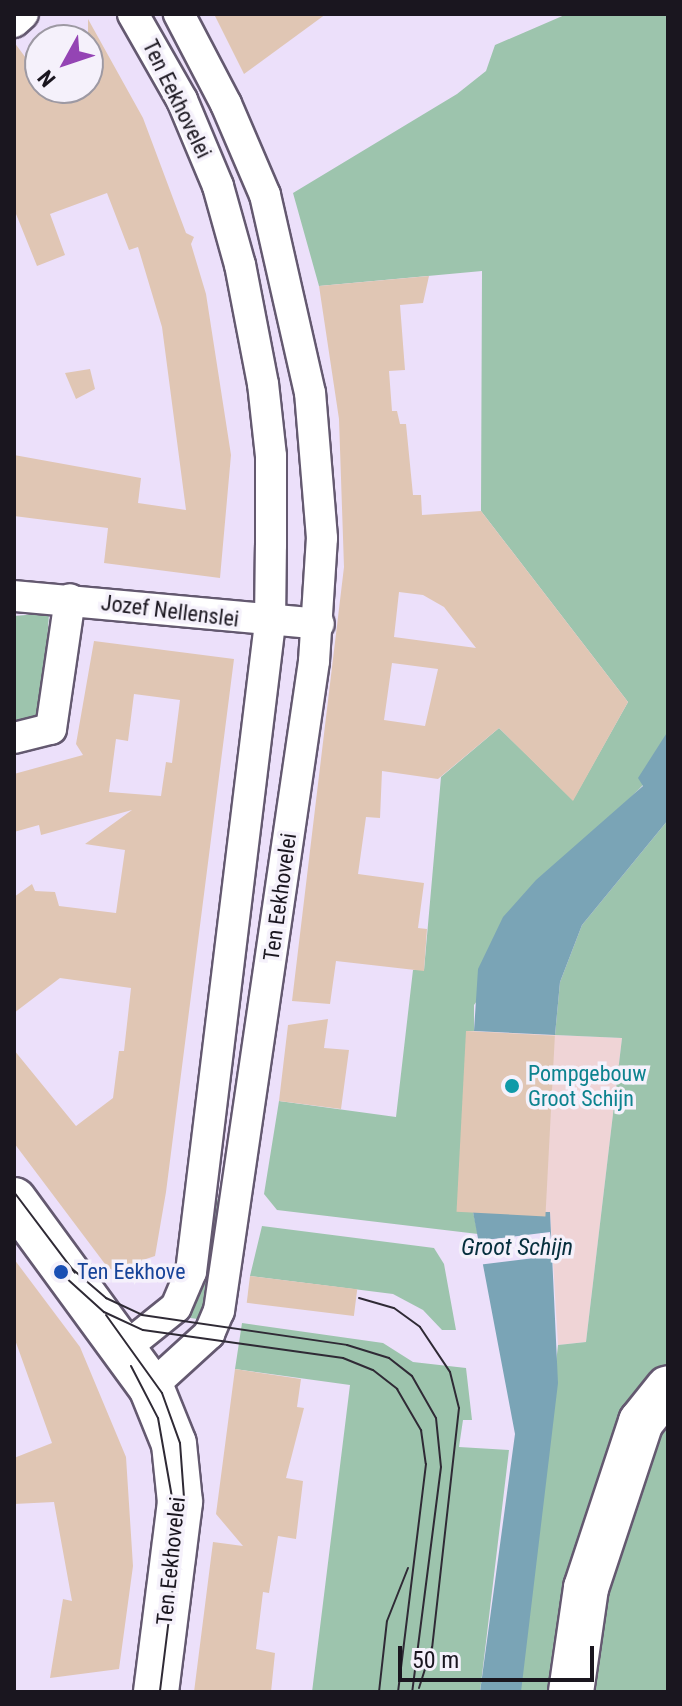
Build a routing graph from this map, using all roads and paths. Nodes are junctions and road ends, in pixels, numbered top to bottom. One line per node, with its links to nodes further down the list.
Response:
1 (23, 14): 4 (street)
2 (133, 14): 6 (street, Ten Eekhovelei)
3 (179, 14): 5 (street, Ten Eekhovelei)
4 (14, 22)
5 (262, 184): 6 (street, Ten Eekhovelei); 10 (street, Ten Eekhovelei)
6 (220, 196): 9 (street, Ten Eekhovelei)
7 (14, 596): 8 (street, Jozef Nellenslei)
8 (70, 599): 9 (street, Jozef Nellenslei); 11 (street, Jozef Nellenslei)
9 (270, 623): 10 (street); 12 (street, Ten Eekhovelei)
10 (319, 624): 13 (street, Ten Eekhovelei)
11 (14, 738)
12 (204, 1166): 13 (street); 16 (street, Ten Eekhovelei)
13 (240, 1170): 15 (street, Ten Eekhovelei)
14 (14, 1200): 16 (main road)
15 (209, 1334): 16 (street); 17 (street, Ten Eekhovelei)
16 (140, 1337): 17 (main road, Ten Eekhovelei)
17 (151, 1387): 19 (main road, Ten Eekhovelei)
18 (668, 1388): 20 (main road)
19 (156, 1692)
20 (571, 1692)

